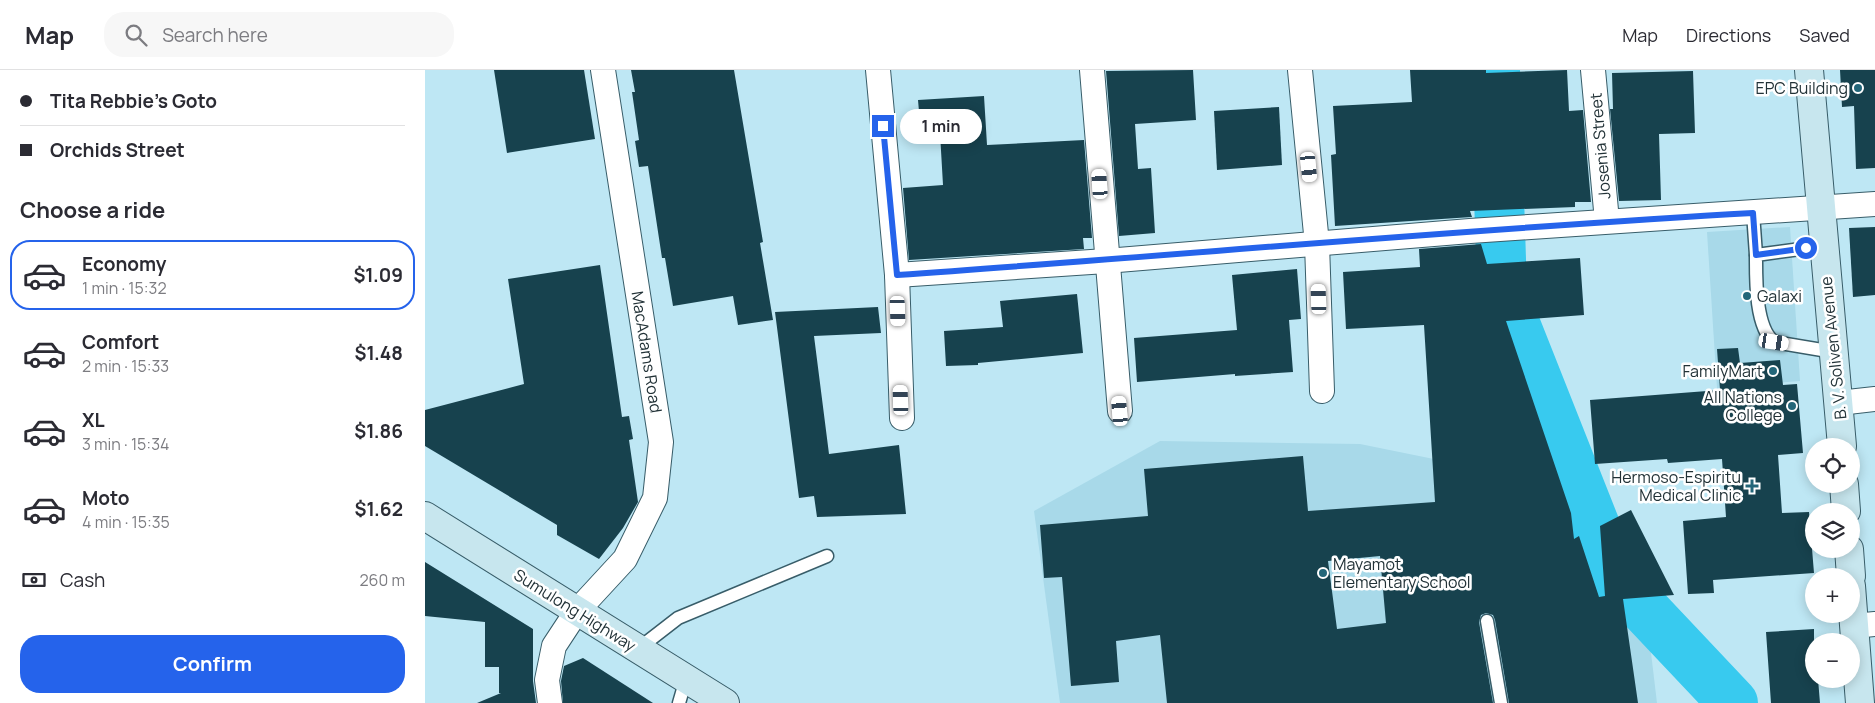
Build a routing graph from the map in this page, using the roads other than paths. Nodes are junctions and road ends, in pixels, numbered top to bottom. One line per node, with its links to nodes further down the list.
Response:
1 (603, 70): 25 (street, MacAdams Road)
2 (878, 70): 15 (street)
3 (1092, 70): 14 (street)
4 (1300, 70): 11 (street)
5 (1593, 70): 10 (street, Josenia Street)
6 (1809, 70): 8 (main road, B. V. Soliven Avenue)
7 (1875, 204): 8 (street)
8 (1820, 209): 9 (street); 12 (main road, B. V. Soliven Avenue)
9 (1753, 213): 10 (street); 13 (lane)
10 (1607, 221): 11 (street)
11 (1317, 244): 14 (street); 17 (street)
12 (1823, 246): 13 (lane); 16 (main road, B. V. Soliven Avenue)
13 (1756, 255): 16 (lane)
14 (1106, 261): 15 (street); 20 (street)
15 (897, 275): 21 (street)
16 (1834, 352): 19 (main road, B. V. Soliven Avenue)
17 (1322, 391)
18 (1875, 399): 19 (street)
19 (1839, 402): 22 (main road, B. V. Soliven Avenue)
20 (1120, 411)
21 (902, 418)
22 (1841, 438)
23 (425, 516): 25 (main road, Sumulong Highway)
24 (827, 556): 29 (lane)
25 (577, 611): 29 (main road, Sumulong Highway); 31 (street, MacAdams Road)
26 (1860, 613): 28 (main road)
27 (1487, 621): 33 (lane)
28 (1864, 625): 34 (main road)
29 (638, 649): 30 (main road, Sumulong Highway)
30 (682, 691): 32 (main road, Sumulong Highway)
31 (549, 703)
32 (725, 703)
33 (1501, 703)
34 (1860, 703)

